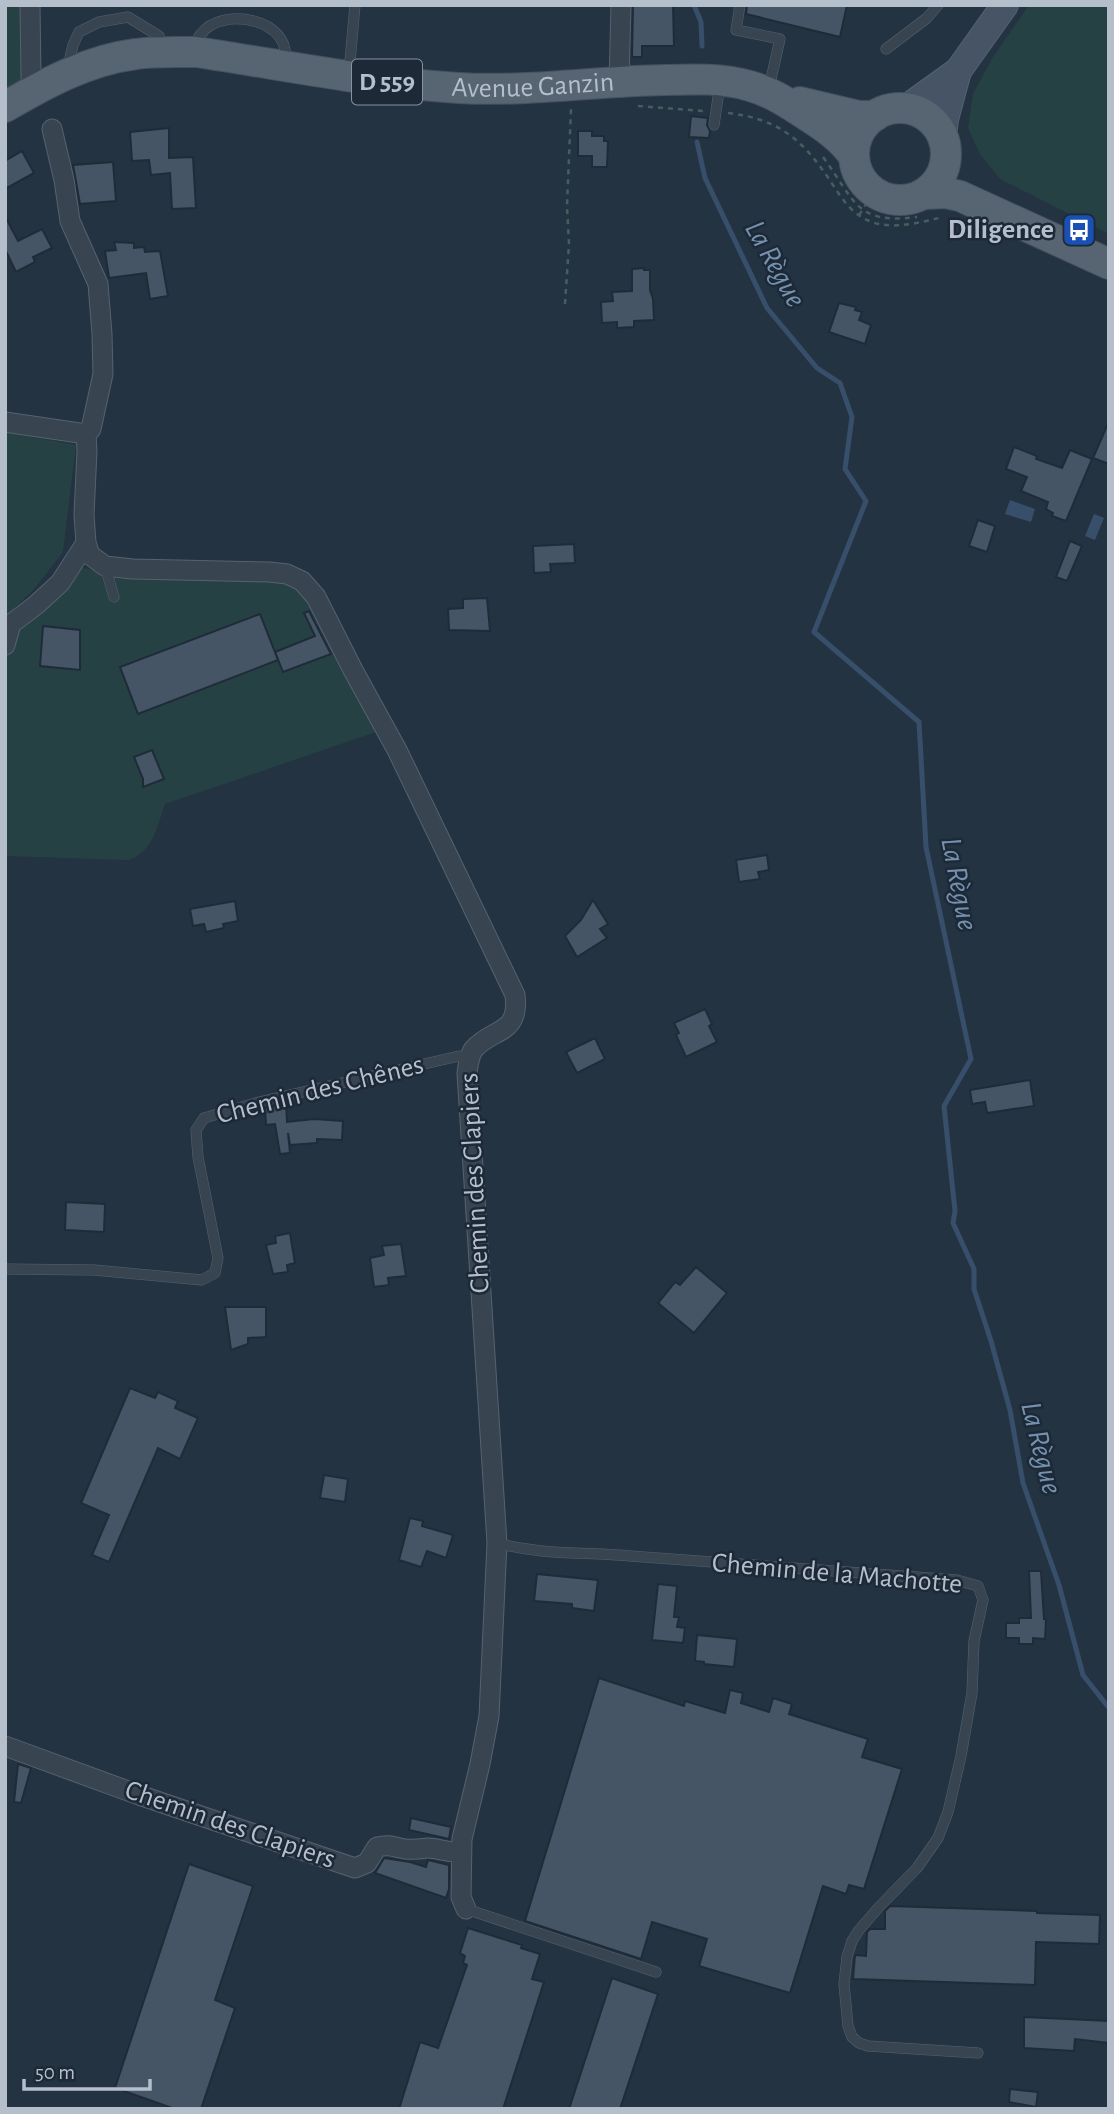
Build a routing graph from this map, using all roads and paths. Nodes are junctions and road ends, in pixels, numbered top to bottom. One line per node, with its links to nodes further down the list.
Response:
1 (30, 5): 17 (street)
2 (355, 5): 13 (lane)
3 (621, 5): 15 (street)
4 (740, 5): 18 (lane)
5 (938, 5): 7 (lane)
6 (1005, 5): 12 (main road)
7 (886, 49)
8 (162, 52): 9 (main road, Avenue Ganzin / D 559); 11 (main road, Avenue Ganzin / D 559); 11 (lane)
9 (196, 52): 10 (main road, Avenue Ganzin / D 559); 10 (lane)
10 (284, 65): 13 (main road, Avenue Ganzin / D 559)
11 (72, 71): 17 (main road, Avenue Ganzin / D 559)
12 (958, 71): 20 (main road); 25 (main road)
13 (349, 77): 16 (main road, Avenue Ganzin / D 559)
14 (721, 81): 15 (main road, Avenue Ganzin / D 559); 18 (main road, Avenue Ganzin / D 559); 23 (lane)
15 (619, 82): 16 (main road, Avenue Ganzin / D 559)
16 (571, 85): 32 (path)
17 (36, 89): 19 (main road, Avenue Ganzin / D 559)
18 (774, 95): 22 (main road, Avenue Ganzin / D 559); 26 (main road, Avenue Ganzin / D 559)
19 (5, 107)
20 (905, 109): 22 (main road); 25 (main road)
21 (723, 112): 28 (path)
22 (875, 116): 26 (main road)
23 (714, 125)
24 (52, 130): 34 (street)
25 (945, 147): 27 (main road); 30 (main road)
26 (854, 156): 28 (main road)
27 (925, 194): 28 (main road); 31 (main road)
28 (866, 204): 29 (path)
29 (948, 215)
30 (1109, 243)
31 (1109, 264)
32 (565, 304)
33 (5, 422): 34 (street)
34 (86, 434): 35 (street)
35 (86, 543): 36 (street); 38 (street)
36 (104, 566): 37 (lane); 39 (street, Chemin des Clapiers)
37 (114, 597)
38 (5, 645)
39 (469, 1060): 40 (lane, Chemin des Chênes); 41 (street, Chemin des Clapiers)
40 (5, 1269)
41 (497, 1543): 43 (street, Chemin des Clapiers); 46 (lane, Chemin de la Machotte)
42 (5, 1746): 43 (street, Chemin des Clapiers)
43 (461, 1852): 44 (street)
44 (466, 1909): 45 (lane)
45 (656, 1972)
46 (978, 2053)

